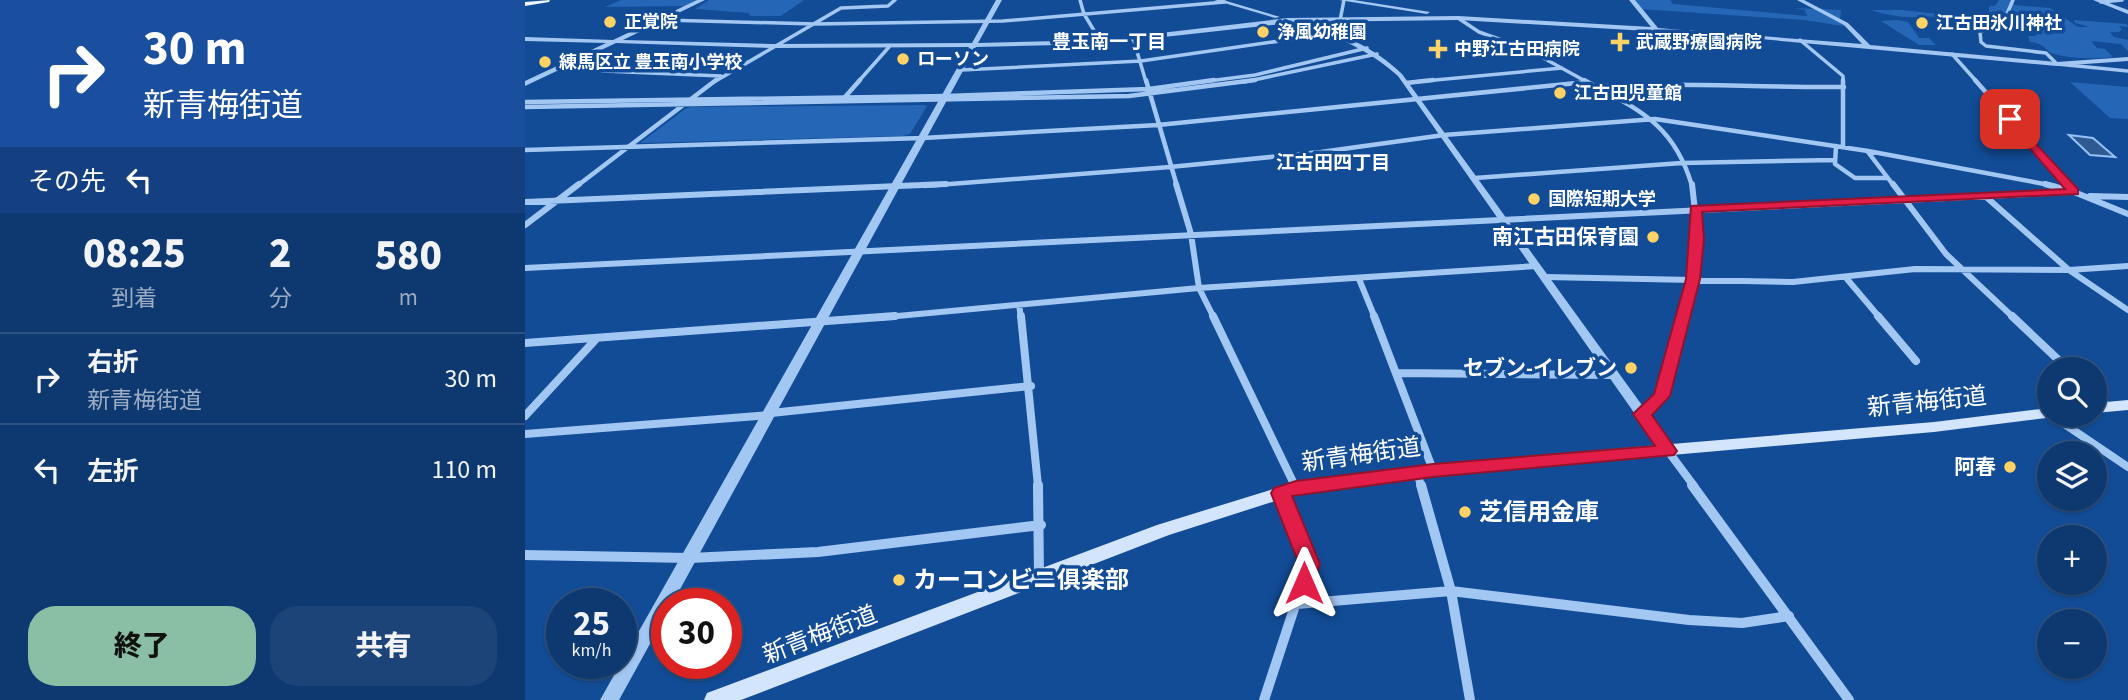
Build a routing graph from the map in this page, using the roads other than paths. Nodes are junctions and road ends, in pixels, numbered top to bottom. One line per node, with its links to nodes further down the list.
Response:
1 (531, 0): 14 (main road)
2 (546, 0): 14 (main road)
3 (702, 0): 21 (street)
4 (895, 0): 23 (street)
5 (999, 0): 22 (street)
6 (1080, 0): 16 (street)
7 (1343, 0): 17 (street); 20 (street)
8 (1632, 0): 24 (street)
9 (1800, 0): 33 (street)
10 (2013, 0): 40 (street)
11 (2125, 0): 13 (street)
12 (1221, 1): 16 (street); 19 (street)
13 (2099, 1): 15 (street)
14 (525, 2)
15 (2128, 12)
16 (1084, 14): 22 (street); 30 (street)
17 (1443, 15): 18 (street)
18 (1456, 18): 20 (street); 24 (street); 41 (street)
19 (1288, 19): 20 (street); 25 (street); 26 (street)
20 (1341, 19): 25 (street)
21 (663, 20): 23 (street); 29 (street)
22 (987, 22): 23 (street); 32 (street)
23 (815, 24): 31 (street)
24 (1655, 28): 28 (street)
25 (1333, 33): 35 (street); 39 (street)
26 (1133, 38): 30 (street); 39 (street)
27 (525, 39): 29 (street)
28 (1801, 40): 33 (street); 50 (street)
29 (615, 42): 31 (street); 42 (street)
30 (1101, 42): 32 (street)
31 (773, 46): 34 (street); 45 (street)
32 (974, 46): 34 (street); 43 (street)
33 (1867, 46): 37 (street)
34 (889, 47): 52 (street)
35 (1367, 48): 36 (street); 51 (street)
36 (1377, 54): 47 (street); 51 (street)
37 (1952, 54): 40 (street); 74 (street)
38 (2128, 59): 40 (street)
39 (1140, 61): 43 (street); 51 (street)
40 (2057, 64): 44 (street)
41 (1563, 68): 46 (street); 47 (street)
42 (557, 69): 45 (street); 48 (street)
43 (961, 70): 54 (street)
44 (2128, 71)
45 (722, 76): 53 (street)
46 (1587, 82): 49 (street); 55 (street)
47 (1406, 83): 55 (street)
48 (525, 84)
49 (1594, 86): 50 (street); 59 (street)
50 (1844, 87): 65 (street)
51 (1150, 92): 54 (street); 60 (street)
52 (845, 97): 53 (street); 54 (street)
53 (690, 99): 56 (street); 57 (street)
54 (945, 99): 57 (street); 62 (street)
55 (1419, 101): 60 (street); 61 (street)
56 (525, 102)
57 (683, 105): 58 (street); 64 (street)
58 (525, 107)
59 (1654, 119): 61 (street); 63 (street); 69 (street)
60 (1159, 125): 62 (street); 70 (street)
61 (1444, 135): 70 (street); 71 (street)
62 (923, 138): 64 (street); 73 (street)
63 (1836, 146): 65 (street); 68 (street)
64 (627, 147): 66 (street); 79 (street)
65 (1843, 147): 67 (street)
66 (525, 150)
67 (1868, 151): 72 (street); 74 (street)
68 (1835, 160): 69 (street); 72 (street)
69 (1682, 163): 71 (street); 81 (street)
70 (1170, 167): 73 (street); 85 (street)
71 (1475, 178): 83 (street)
72 (1887, 178): 78 (street)
73 (895, 188): 79 (street); 86 (street)
74 (2074, 192): 75 (street); 76 (street)
75 (2083, 195): 77 (street); 82 (street)
76 (1986, 196): 78 (street); 91 (street)
77 (2128, 197)
78 (1904, 200): 81 (street); 90 (street)
79 (557, 201): 80 (street); 84 (street)
80 (525, 202)
81 (1696, 209): 83 (street); 94 (street)
82 (2128, 214)
83 (1503, 218): 85 (street); 87 (street)
84 (525, 225)
85 (1191, 234): 86 (street); 96 (street)
86 (860, 250): 89 (street); 99 (street)
87 (1537, 266): 92 (street); 93 (street)
88 (2128, 266): 91 (street)
89 (525, 268)
90 (1961, 270): 91 (street); 95 (street); 102 (street)
91 (2069, 270): 98 (street)
92 (1545, 277): 94 (street); 105 (street)
93 (1359, 279): 96 (street); 104 (street)
94 (1693, 279): 95 (street); 110 (street)
95 (1847, 279): 103 (street)
96 (1199, 288): 97 (street); 118 (street)
97 (1019, 305): 99 (street); 106 (street)
98 (2128, 310)
99 (821, 323): 100 (street); 109 (street)
100 (597, 338): 101 (street); 112 (street)
101 (525, 343)
102 (2055, 357)
103 (1916, 360)
104 (1398, 373): 105 (street); 117 (street)
105 (1614, 374): 110 (street)
106 (1031, 386): 109 (street); 119 (street)
107 (2128, 405): 108 (main road)
108 (2107, 407)
109 (770, 414): 114 (street); 121 (street)
110 (1642, 414): 115 (street)
111 (2037, 415): 115 (main road, 新青梅街道)
112 (525, 416)
113 (2069, 427): 116 (street)
114 (525, 434)
115 (1668, 451): 117 (main road, 新青梅街道); 125 (street)
116 (2128, 467)
117 (1425, 471): 118 (main road, 新青梅街道); 123 (street)
118 (1288, 490): 122 (main road, 新青梅街道); 124 (street)
119 (1041, 525): 121 (street); 122 (street)
120 (525, 555): 121 (street)
121 (690, 558): 126 (street)
122 (1039, 576): 127 (main road, 新青梅街道)
123 (1451, 591): 124 (street); 125 (street); 129 (street)
124 (1297, 604): 128 (street)
125 (1789, 616): 130 (street)
126 (609, 700)
127 (715, 700)
128 (1264, 700)
129 (1470, 700)
130 (1849, 700)

